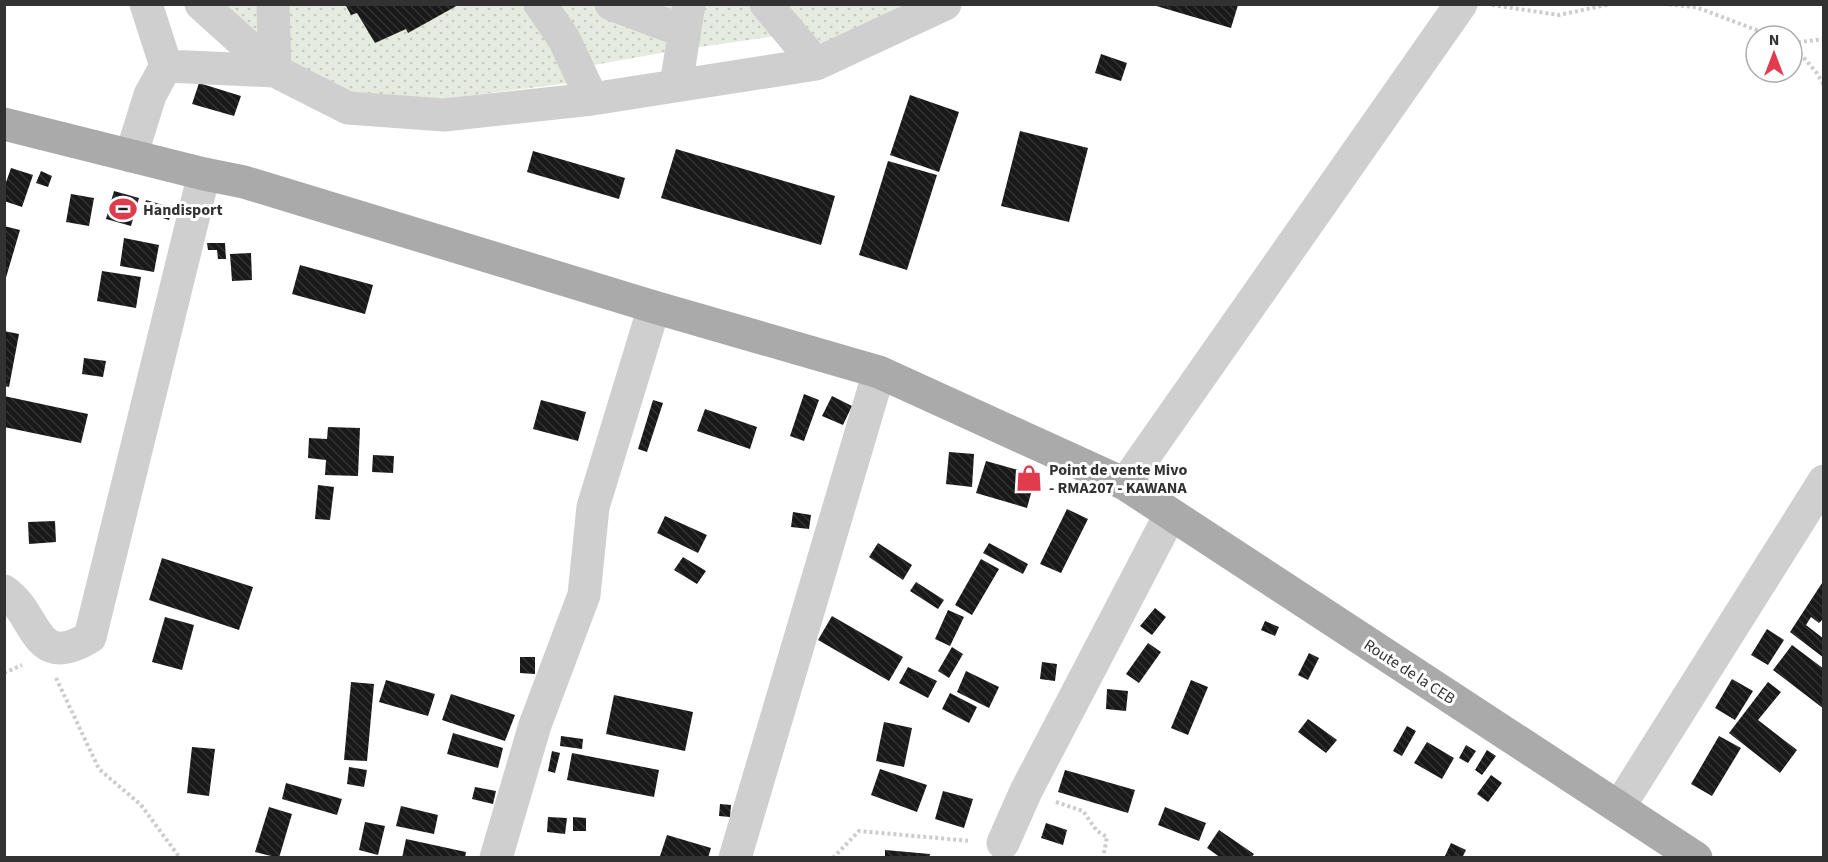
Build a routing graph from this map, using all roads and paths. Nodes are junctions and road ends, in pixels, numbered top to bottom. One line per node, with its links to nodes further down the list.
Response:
1 (146, 4): 18 (street)
2 (273, 4): 19 (street)
3 (540, 4): 22 (street)
4 (611, 4): 12 (street)
5 (766, 4): 17 (street)
6 (945, 4): 17 (street)
7 (1461, 4): 29 (street)
8 (1491, 4): 9 (path)
9 (1611, 4)
10 (1663, 4): 13 (path)
11 (209, 6): 19 (street)
12 (686, 18): 20 (street)
13 (1744, 26)
14 (1824, 39): 15 (path)
15 (1804, 42)
16 (1804, 58): 21 (path)
17 (816, 64): 20 (street)
18 (166, 66): 19 (street); 24 (street)
19 (275, 71): 22 (street)
20 (676, 85): 22 (street)
21 (1824, 85)
22 (592, 99)
23 (4, 124): 24 (main road, Route de la CEB)
24 (132, 156): 25 (main road, Route de la CEB)
25 (204, 174): 26 (main road, Route de la CEB); 32 (street)
26 (654, 307): 27 (main road, Route de la CEB); 37 (street)
27 (879, 372): 29 (main road, Route de la CEB); 38 (street)
28 (1824, 481): 34 (street)
29 (1125, 484): 30 (main road, Route de la CEB)
30 (1170, 515): 33 (street); 34 (main road, Route de la CEB)
31 (4, 591): 32 (street)
32 (58, 649): 36 (path)
33 (1026, 791): 35 (street); 40 (path)
34 (1619, 807): 41 (main road, Route de la CEB)
35 (1003, 843): 39 (path)
36 (180, 858)
37 (496, 858)
38 (735, 858)
39 (833, 858)
40 (1103, 858)
41 (1696, 858)

